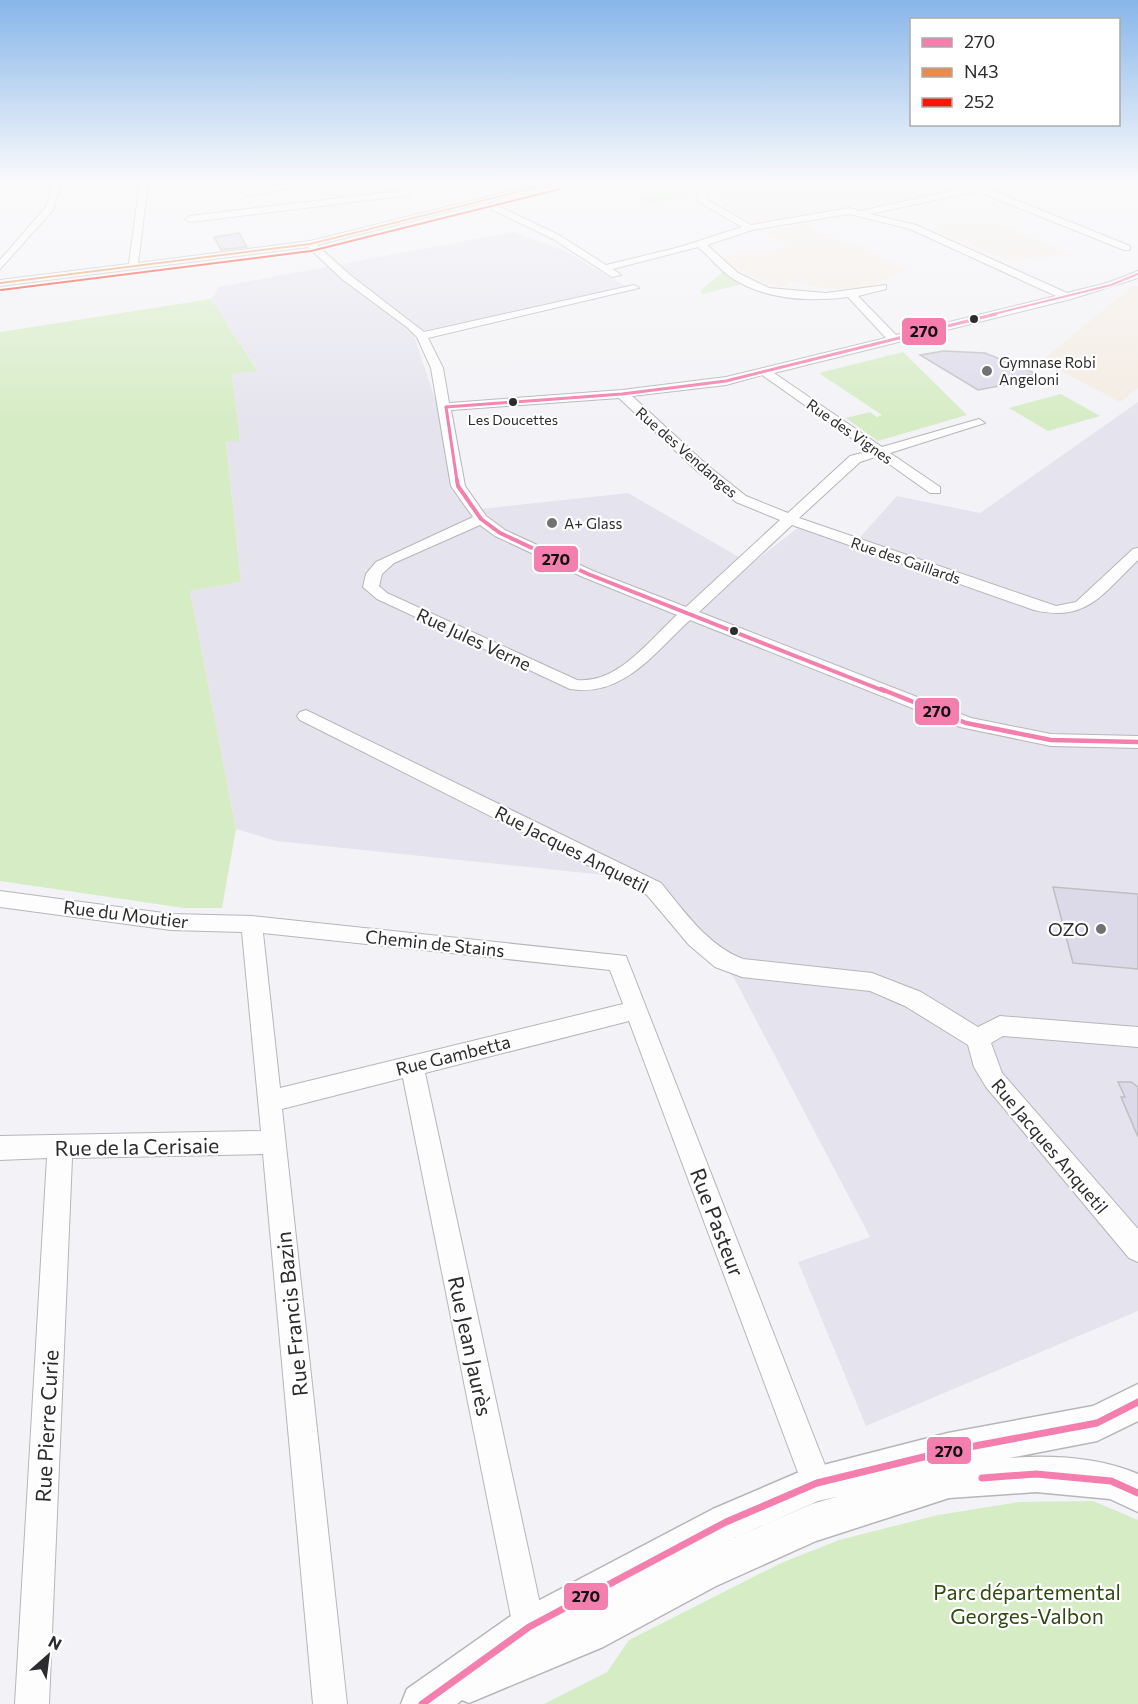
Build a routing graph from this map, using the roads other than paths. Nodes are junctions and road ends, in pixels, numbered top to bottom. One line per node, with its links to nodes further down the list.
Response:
1 (134, 262): 8 (street)
2 (171, 262): 8 (street)
3 (329, 262): 15 (street)
4 (595, 262): 9 (street)
5 (631, 262): 9 (street)
6 (719, 262): 13 (street)
7 (989, 262): 14 (street)
8 (133, 267): 11 (street)
9 (605, 268): 15 (street)
10 (1138, 274): 14 (street)
11 (0, 283)
12 (882, 287): 13 (street)
13 (852, 295): 16 (street)
14 (1067, 297): 16 (street)
15 (422, 336): 19 (street)
16 (893, 339): 17 (street)
17 (765, 372): 18 (street); 21 (street, Rue des Vignes)
18 (622, 394): 19 (street); 24 (street, Rue des Vendanges)
19 (446, 407): 23 (street)
20 (979, 423): 21 (street)
21 (878, 451): 22 (street, Rue des Vignes); 24 (street)
22 (935, 490)
23 (481, 519): 26 (street); 26 (street, Rue Jules Verne)
24 (789, 519): 25 (street, Rue des Gaillards); 26 (street)
25 (1138, 552)
26 (687, 614): 28 (street)
27 (306, 716): 34 (street, Rue Jacques Anquetil)
28 (1138, 742)
29 (0, 898): 30 (street, Rue du Moutier)
30 (252, 924): 31 (street, Chemin de Stains); 36 (street, Rue Francis Bazin)
31 (618, 962): 32 (street, Rue Pasteur)
32 (636, 1010): 35 (street, Rue Gambetta); 42 (street, Rue Pasteur)
33 (1138, 1037): 34 (street)
34 (978, 1038): 40 (street, Rue Jacques Anquetil)
35 (412, 1065): 36 (street, Rue Gambetta); 44 (street, Rue Jean Jaurès)
36 (270, 1101): 37 (street, Rue Francis Bazin)
37 (274, 1142): 39 (street, Rue de la Cerisaie); 47 (street, Rue Francis Bazin)
38 (0, 1148): 39 (street, Rue de la Cerisaie)
39 (60, 1149): 46 (street, Rue Pierre Curie)
40 (1138, 1249)
41 (1138, 1402): 42 (main road)
42 (817, 1483): 44 (main road)
43 (1138, 1493): 45 (main road)
44 (529, 1627): 45 (main road)
45 (428, 1701)
46 (32, 1704)
47 (330, 1704)

